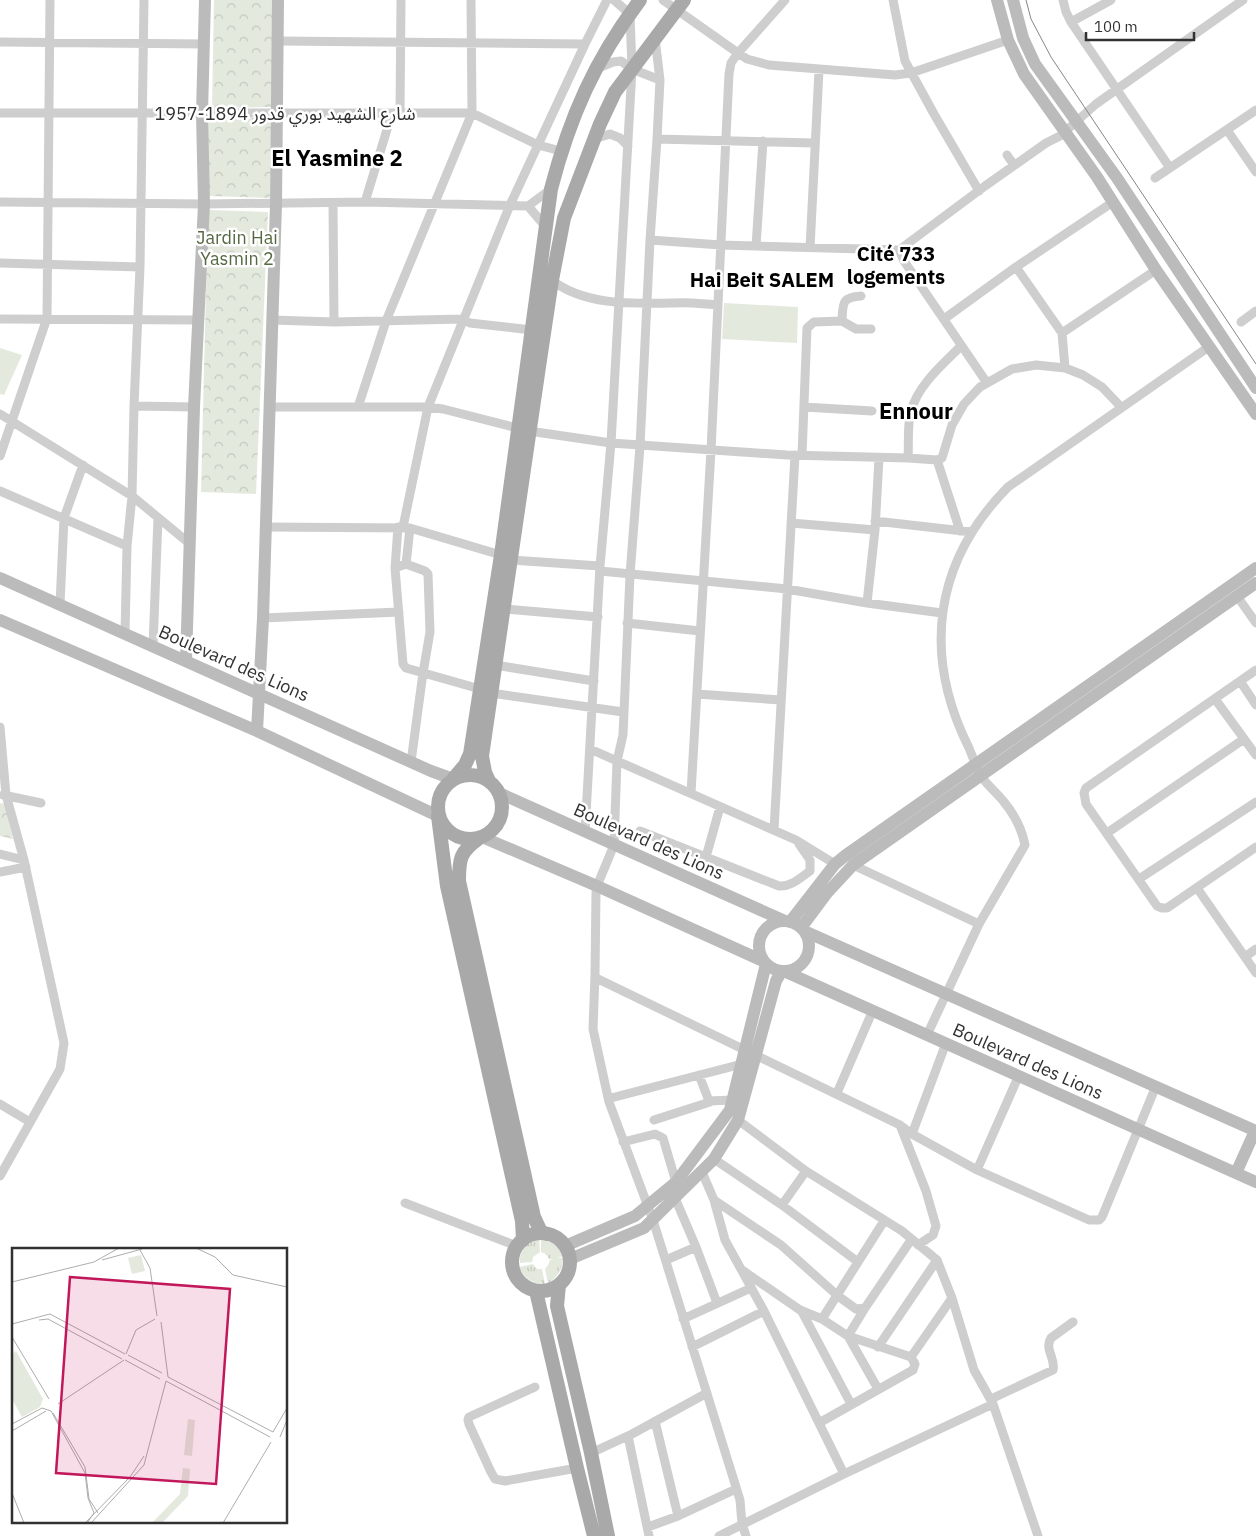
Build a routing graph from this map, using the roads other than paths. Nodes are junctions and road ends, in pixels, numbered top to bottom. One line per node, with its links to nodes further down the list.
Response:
1 (50, 0): 25 (street)
2 (144, 0): 26 (street)
3 (205, 0): 29 (main road)
4 (278, 0): 23 (main road)
5 (401, 0): 27 (street)
6 (471, 0): 28 (street)
7 (607, 0): 30 (street)
8 (614, 0): 19 (street)
9 (640, 0): 19 (main road)
10 (663, 0): 18 (street)
11 (785, 0): 31 (street)
12 (893, 0): 35 (street)
13 (997, 0): 22 (main road)
14 (1013, 0): 46 (main road)
15 (1063, 0): 20 (street)
16 (1111, 0): 20 (street)
17 (1242, 0): 37 (street)
18 (680, 5): 21 (main road); 31 (street)
19 (630, 14): 32 (street); 34 (main road)
20 (1071, 22): 37 (street)
21 (655, 38): 32 (main road); 36 (street)
22 (1008, 40): 35 (street); 48 (main road)
23 (278, 41): 27 (street); 45 (main road)
24 (0, 42): 25 (street)
25 (49, 42): 26 (street); 41 (street)
26 (144, 42): 29 (street); 39 (street)
27 (401, 42): 28 (street); 43 (street)
28 (471, 42): 30 (street); 44 (street)
29 (204, 44): 42 (main road)
30 (585, 44): 54 (street)
31 (738, 54): 33 (street); 51 (street)
32 (632, 69): 34 (street); 36 (street); 49 (main road); 55 (street)
33 (819, 70): 35 (street); 53 (street)
34 (594, 71): 56 (main road)
35 (911, 73): 63 (street)
36 (660, 80): 50 (street)
37 (1117, 90): 46 (street); 59 (street)
38 (1256, 110): 47 (street)
39 (142, 112): 41 (street, شارع الشهيد بوري قدور 1894-1957); 42 (street, شارع الشهيد بوري قدور 1894-1957); 68 (street)
40 (0, 113): 41 (street, شارع الشهيد بوري قدور 1894-1957)
41 (48, 113): 65 (street)
42 (202, 113): 45 (street, شارع الشهيد بوري قدور 1894-1957); 70 (main road)
43 (396, 113): 44 (street, شارع الشهيد بوري قدور 1894-1957); 45 (street, شارع الشهيد بوري قدور 1894-1957); 66 (street)
44 (472, 113): 54 (street, شارع الشهيد بوري قدور 1894-1957); 72 (street)
45 (277, 114): 71 (main road)
46 (1078, 122): 48 (street); 111 (main road)
47 (1227, 130): 59 (street); 60 (street)
48 (1064, 132): 58 (street); 67 (main road)
49 (594, 139): 55 (street); 87 (main road)
50 (657, 139): 51 (street); 76 (street)
51 (726, 140): 52 (street); 77 (street)
52 (763, 141): 53 (street); 78 (street)
53 (814, 143): 79 (street)
54 (538, 145): 56 (street, شارع الشهيد بوري قدور 1894-1957); 73 (street)
55 (628, 146): 89 (street)
56 (561, 151): 62 (main road)
57 (1007, 156): 58 (street)
58 (1014, 165): 63 (street)
59 (1170, 168): 61 (street)
60 (1256, 172)
61 (1155, 178)
62 (551, 189): 74 (street); 75 (main road)
63 (979, 190): 80 (street)
64 (0, 202): 65 (street)
65 (48, 202): 68 (street); 82 (street)
66 (364, 202): 69 (street); 72 (street)
67 (1113, 202): 83 (street); 86 (main road)
68 (140, 203): 70 (street); 84 (street)
69 (333, 203): 71 (street); 102 (street)
70 (204, 204): 71 (street); 96 (main road)
71 (276, 204): 97 (main road)
72 (434, 205): 73 (street); 100 (street)
73 (510, 205): 74 (street); 98 (street)
74 (528, 206): 75 (street)
75 (545, 226): 85 (main road)
76 (650, 240): 77 (street); 90 (street)
77 (720, 245): 78 (street); 91 (street)
78 (756, 246): 79 (street)
79 (810, 248): 80 (street)
80 (899, 250): 99 (street)
81 (0, 263): 82 (street)
82 (48, 265): 84 (street); 94 (street)
83 (1016, 266): 99 (street); 106 (street)
84 (140, 267): 95 (street)
85 (540, 270): 87 (street); 105 (main road)
86 (1156, 270): 106 (street); 108 (main road)
87 (552, 280): 89 (street); 123 (main road)
88 (861, 296): 101 (street)
89 (619, 303): 90 (street); 124 (street)
90 (647, 304): 91 (street); 125 (street)
91 (718, 305): 126 (street)
92 (1256, 311): 103 (street)
93 (0, 318): 94 (street)
94 (46, 318): 95 (street); 122 (street)
95 (138, 320): 96 (street); 112 (street)
96 (198, 320): 113 (main road)
97 (272, 320): 102 (street); 114 (main road)
98 (462, 320): 100 (street); 105 (street); 116 (street)
99 (944, 320): 107 (street)
100 (386, 321): 102 (street); 115 (street)
101 (842, 321): 104 (street); 117 (street)
102 (334, 322)
103 (1240, 322)
104 (871, 329)
105 (532, 330): 123 (main road)
106 (1062, 333): 109 (street)
107 (961, 346): 110 (street); 130 (street)
108 (1210, 346): 118 (street); 121 (main road)
109 (1064, 368): 110 (street); 118 (street)
110 (987, 383): 131 (street)
111 (1256, 388)
112 (134, 406): 113 (street); 134 (street)
113 (194, 407): 143 (main road)
114 (269, 407): 115 (street); 139 (main road)
115 (358, 407): 116 (street)
116 (428, 407): 123 (street); 140 (street)
117 (804, 407): 119 (street); 127 (street)
118 (1121, 408): 142 (street)
119 (872, 411)
120 (0, 414): 122 (street)
121 (1256, 414)
122 (12, 422): 128 (street); 132 (street)
123 (524, 429): 124 (street); 145 (main road)
124 (611, 443): 125 (street); 148 (street)
125 (640, 446): 126 (street); 150 (street)
126 (711, 450): 127 (street); 152 (street)
127 (798, 455): 129 (street); 137 (street)
128 (0, 456)
129 (879, 458): 130 (street); 138 (street)
130 (908, 458): 131 (street)
131 (937, 460): 141 (street)
132 (83, 465): 134 (street); 135 (street)
133 (0, 492): 135 (street)
134 (132, 496): 136 (street); 144 (street)
135 (64, 518): 144 (street); 157 (street)
136 (158, 518): 143 (street); 168 (street)
137 (791, 523): 138 (street); 154 (street)
138 (875, 525): 141 (street); 156 (street)
139 (265, 527): 140 (street); 161 (main road)
140 (404, 528): 145 (street); 146 (street); 147 (street)
141 (960, 531): 142 (street)
142 (972, 532): 160 (street)
143 (190, 544): 169 (main road)
144 (127, 546): 167 (street)
145 (506, 558): 148 (street); 158 (main road); 175 (main road)
146 (406, 564): 147 (street); 172 (street)
147 (395, 568): 159 (street)
148 (600, 568): 150 (street); 162 (street)
149 (1256, 568): 190 (main road)
150 (630, 575): 152 (street); 164 (street)
151 (0, 578): 157 (main road, Boulevard des Lions)
152 (703, 580): 154 (street); 166 (street)
153 (1256, 582): 155 (main road)
154 (787, 589): 156 (street); 179 (street)
155 (1237, 596): 165 (street); 191 (main road)
156 (867, 603): 160 (street)
157 (60, 604): 167 (main road, Boulevard des Lions)
158 (504, 609): 162 (street); 170 (main road)
159 (399, 612): 161 (street); 172 (street)
160 (942, 613): 190 (street)
161 (263, 618): 176 (main road)
162 (598, 618): 173 (street)
163 (0, 620): 184 (main road)
164 (627, 623): 166 (street); 182 (street)
165 (1256, 623)
166 (700, 631): 177 (street)
167 (125, 633): 168 (main road, Boulevard des Lions)
168 (153, 646): 169 (main road, Boulevard des Lions)
169 (186, 661): 176 (main road, Boulevard des Lions)
170 (495, 665): 173 (street); 175 (main road)
171 (1256, 670): 174 (street)
172 (423, 673): 175 (street); 189 (street)
173 (594, 681): 181 (street)
174 (1240, 681): 178 (street); 180 (street)
175 (486, 691): 181 (street); 192 (main road); 193 (main road)
176 (259, 693): 184 (main road); 189 (main road, Boulevard des Lions)
177 (697, 694): 179 (street); 195 (street)
178 (1215, 699): 185 (street); 204 (street)
179 (781, 700): 201 (street)
180 (1256, 705)
181 (593, 707): 182 (street); 186 (street)
182 (623, 712): 188 (street)
183 (0, 727): 196 (street)
184 (257, 731): 200 (main road)
185 (1244, 739): 187 (street); 204 (street)
186 (590, 749): 188 (street); 203 (street)
187 (1256, 755)
188 (617, 761): 195 (street); 207 (street)
189 (411, 762): 192 (main road, Boulevard des Lions)
190 (976, 763): 191 (street); 212 (main road)
191 (981, 776): 213 (main road); 218 (street)
192 (453, 779): 193 (main road); 200 (main road)
193 (489, 781): 194 (main road)
194 (499, 793): 203 (main road, Boulevard des Lions); 205 (main road)
195 (691, 793): 199 (street)
196 (3, 795): 198 (street); 211 (street)
197 (1256, 802): 215 (street)
198 (41, 803)
199 (720, 807): 201 (street); 210 (street)
200 (438, 816): 205 (main road); 265 (main road)
201 (774, 830): 206 (street)
202 (640, 831): 210 (street)
203 (585, 832): 207 (main road, Boulevard des Lions)
204 (1107, 833): 215 (street)
205 (480, 838): 216 (main road); 263 (main road)
206 (796, 840): 210 (street); 212 (street)
207 (614, 845): 216 (street); 219 (main road, Boulevard des Lions)
208 (1256, 847): 217 (street)
209 (0, 854): 211 (street)
210 (706, 857)
211 (25, 863): 214 (street); 242 (street)
212 (835, 864): 219 (main road)
213 (853, 865): 218 (street); 219 (main road)
214 (0, 872)
215 (1139, 879): 217 (street)
216 (597, 886): 222 (main road); 225 (street)
217 (1197, 888): 221 (street)
218 (979, 924): 226 (street)
219 (795, 925): 222 (main road); 223 (main road); 226 (main road, Boulevard des Lions)
220 (1256, 949): 221 (street)
221 (1244, 957): 224 (street)
222 (765, 963): 223 (main road); 230 (main road)
223 (784, 972): 227 (main road, Boulevard des Lions); 230 (main road)
224 (1256, 974)
225 (595, 975): 230 (street); 237 (street)
226 (946, 992): 228 (street); 234 (main road, Boulevard des Lions)
227 (873, 1010): 228 (main road, Boulevard des Lions); 235 (street)
228 (926, 1035): 229 (main road, Boulevard des Lions)
229 (946, 1044): 233 (main road, Boulevard des Lions); 246 (street)
230 (751, 1052): 231 (main road); 235 (street); 241 (main road)
231 (742, 1064): 232 (street); 236 (main road)
232 (699, 1075): 237 (street); 238 (street)
233 (1019, 1075): 244 (main road, Boulevard des Lions); 249 (street)
234 (1156, 1086): 244 (street); 245 (main road, Boulevard des Lions)
235 (836, 1093): 243 (street)
236 (732, 1100): 238 (street); 254 (main road)
237 (609, 1102): 247 (street)
238 (710, 1102): 240 (street)
239 (0, 1104): 242 (street)
240 (654, 1120)
241 (738, 1120): 248 (main road); 250 (street)
242 (30, 1122): 253 (street)
243 (900, 1125): 246 (street); 264 (street)
244 (1138, 1129): 249 (street); 252 (main road, Boulevard des Lions)
245 (1255, 1131): 252 (main road)
246 (912, 1134): 249 (street)
247 (623, 1142): 254 (street); 260 (street)
248 (714, 1160): 251 (main road); 259 (street)
249 (977, 1170)
250 (806, 1171): 259 (street); 262 (street)
251 (702, 1172): 256 (main road); 257 (street)
252 (1236, 1173): 255 (main road, Boulevard des Lions)
253 (0, 1176)
254 (676, 1182): 260 (main road)
255 (1256, 1182)
256 (675, 1198): 261 (main road); 267 (street)
257 (714, 1200): 272 (street); 276 (street)
258 (405, 1203): 265 (street)
259 (782, 1205): 271 (street)
260 (647, 1206): 261 (street); 266 (main road)
261 (653, 1220): 268 (main road); 269 (street)
262 (884, 1221): 264 (street); 271 (street)
263 (547, 1234): 265 (main road); 266 (main road)
264 (914, 1242): 270 (street); 279 (street)
265 (520, 1243): 275 (main road)
266 (565, 1246): 268 (main road)
267 (696, 1247): 269 (street); 278 (street)
268 (570, 1259): 273 (main road)
269 (666, 1260): 282 (street)
270 (937, 1260): 277 (street); 287 (street)
271 (858, 1262): 276 (street)
272 (740, 1268): 274 (street); 280 (street)
273 (559, 1285): 275 (main road); 297 (main road)
274 (751, 1288): 278 (street); 281 (street)
275 (536, 1291): 298 (main road)
276 (838, 1296): 279 (street); 283 (street)
277 (952, 1298): 288 (street); 292 (street)
278 (717, 1303): 282 (street)
279 (865, 1308): 285 (street)
280 (800, 1310): 283 (street); 293 (street)
281 (764, 1311): 286 (street); 295 (street)
282 (683, 1319): 286 (street)
283 (822, 1319): 285 (street)
284 (1072, 1322): 292 (street)
285 (848, 1336): 287 (street); 290 (street)
286 (692, 1347): 291 (street)
287 (878, 1347): 288 (street)
288 (911, 1357): 290 (street)
289 (535, 1387): 298 (street)
290 (878, 1388): 293 (street)
291 (706, 1393): 294 (street); 300 (street)
292 (992, 1401): 299 (street); 308 (street)
293 (851, 1404): 295 (street)
294 (655, 1421): 296 (street); 301 (street)
295 (819, 1422): 299 (street)
296 (628, 1436): 297 (street); 303 (street)
297 (591, 1453): 305 (main road)
298 (577, 1468): 304 (main road)
299 (844, 1474): 302 (street)
300 (736, 1489): 301 (street); 302 (street)
301 (678, 1516): 303 (street)
302 (742, 1524): 306 (street); 307 (street)
303 (648, 1532)
304 (594, 1536)
305 (608, 1536)
306 (719, 1536)
307 (746, 1536)
308 (1038, 1536)

